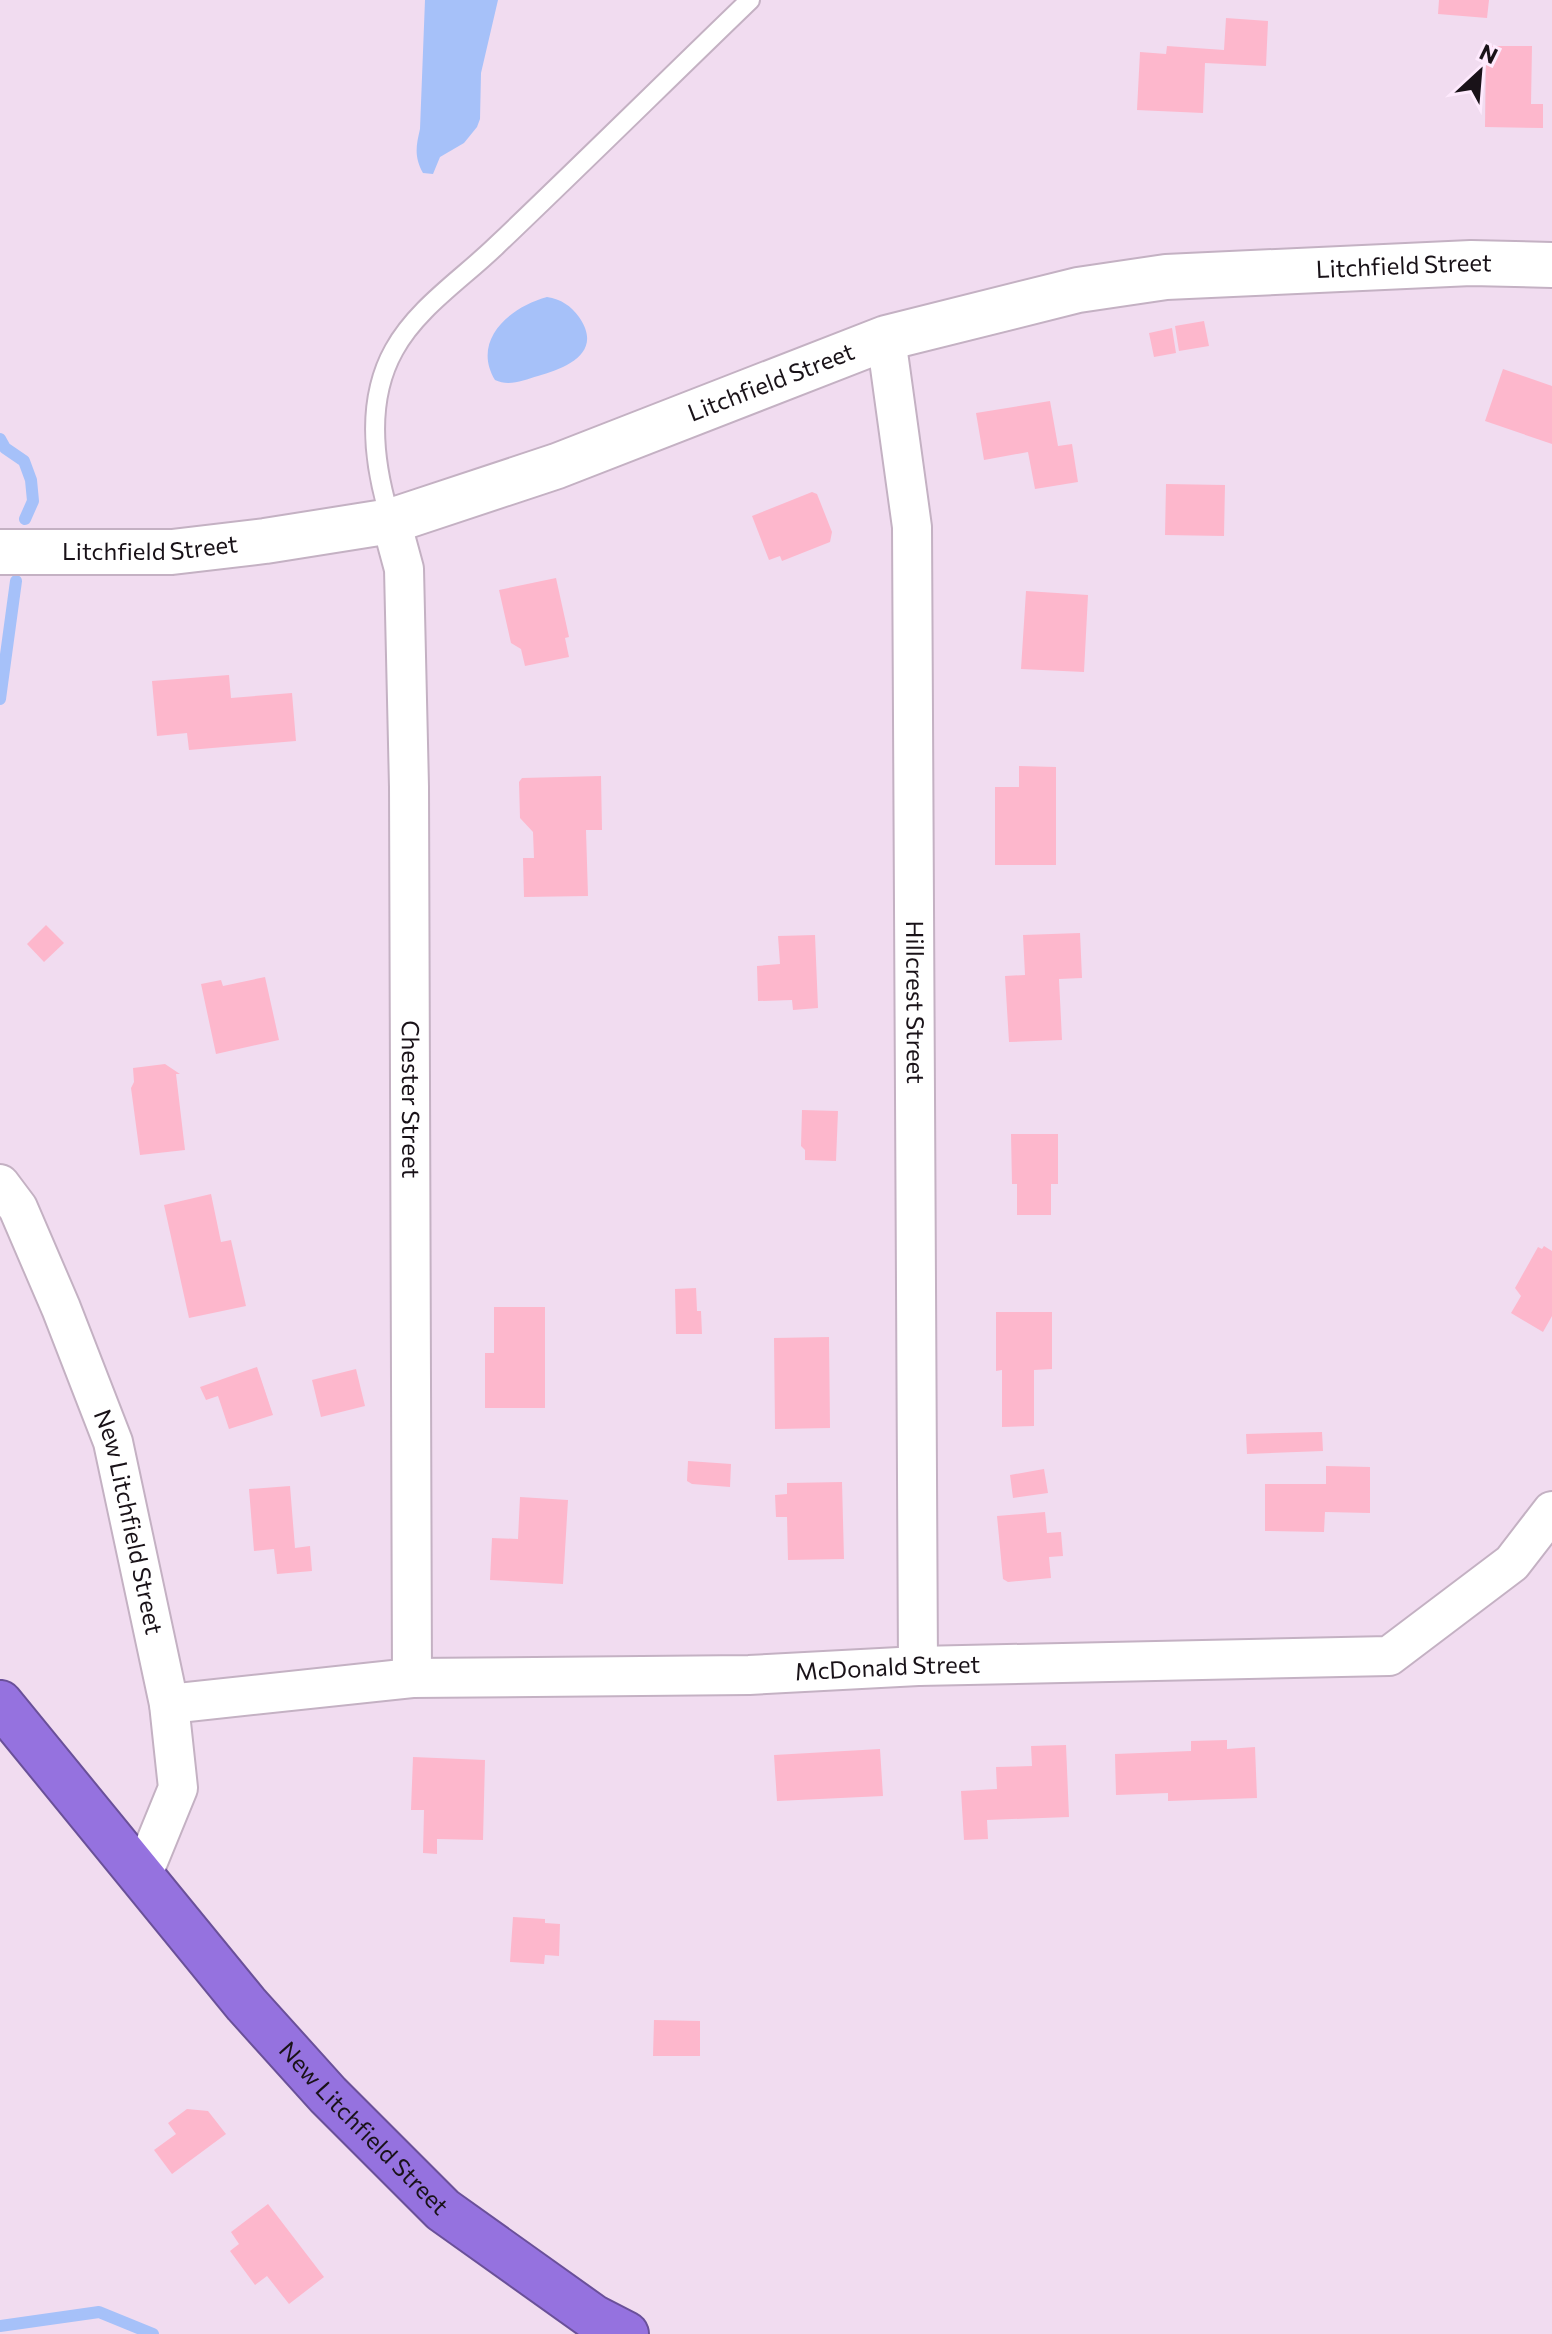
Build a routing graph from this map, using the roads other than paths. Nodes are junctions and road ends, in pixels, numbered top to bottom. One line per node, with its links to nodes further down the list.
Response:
1 (750, 0): 4 (lane)
2 (1552, 265): 3 (street, Litchfield Street)
3 (886, 338): 4 (street, Litchfield Street); 8 (street, Hillcrest Street)
4 (391, 521): 5 (street, Litchfield Street); 9 (street, Chester Street)
5 (0, 552)
6 (0, 1184): 11 (street, New Litchfield Street)
7 (1552, 1511): 8 (street, McDonald Street)
8 (918, 1666): 9 (street, McDonald Street)
9 (412, 1678): 11 (street, McDonald Street)
10 (0, 1703): 12 (highway, New Litchfield Street)
11 (169, 1704): 12 (street, New Litchfield Street)
12 (142, 1876): 13 (highway, New Litchfield Street)
13 (626, 2334)

